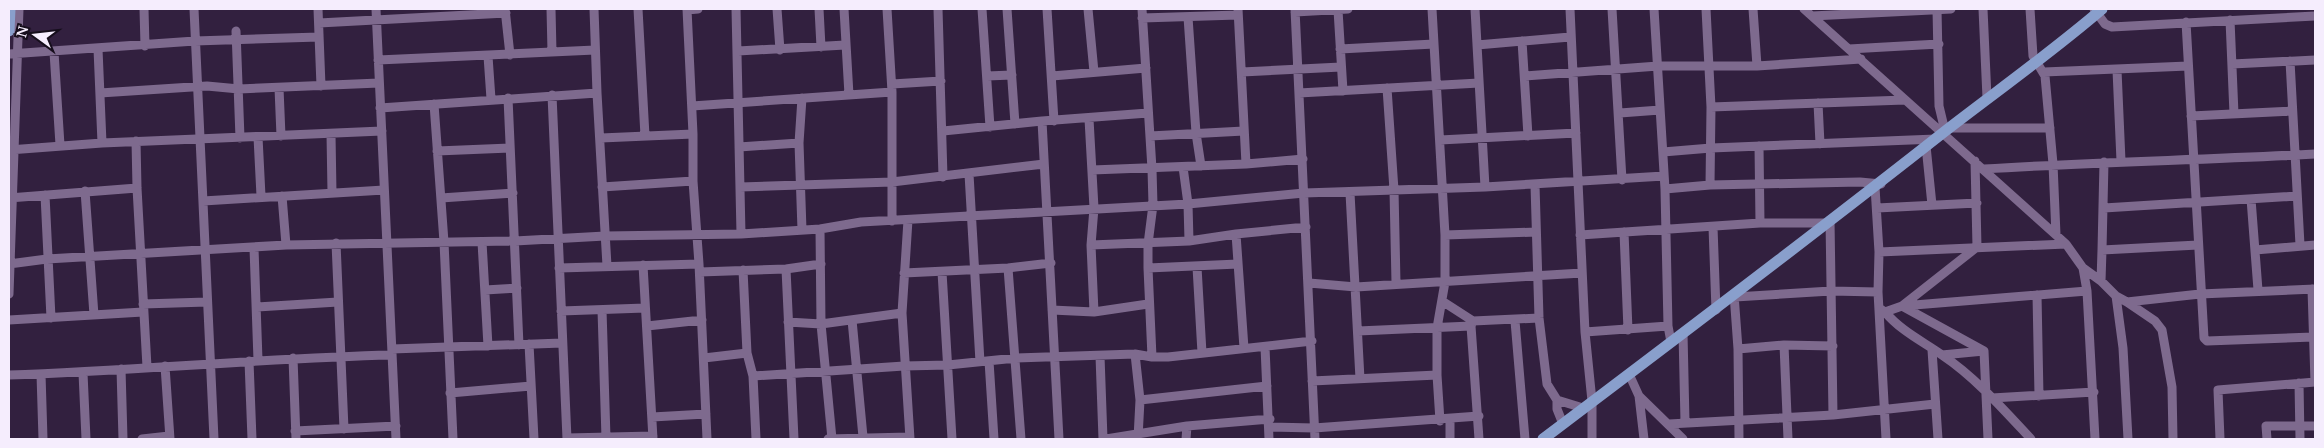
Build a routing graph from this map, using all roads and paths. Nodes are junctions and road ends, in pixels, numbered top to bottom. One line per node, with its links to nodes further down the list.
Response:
1 (10, 9): 50 (main road)
2 (19, 9): 71 (street)
3 (144, 9): 60 (street)
4 (194, 9): 54 (street)
5 (318, 9): 49 (street)
6 (376, 9): 47 (street)
7 (550, 9): 69 (street)
8 (594, 9): 66 (street)
9 (638, 9): 147 (street)
10 (687, 9): 11 (street); 122 (street)
11 (698, 9)
12 (736, 9): 70 (street)
13 (777, 9): 67 (street)
14 (820, 9): 62 (street)
15 (844, 9): 61 (street)
16 (887, 9): 105 (street)
17 (938, 9): 98 (street)
18 (982, 9): 95 (street)
19 (1007, 9): 94 (street)
20 (1047, 9): 96 (street)
21 (1088, 9): 90 (street)
22 (1348, 9): 35 (street)
23 (1432, 9): 57 (street)
24 (1475, 9): 58 (street)
25 (1570, 9): 53 (street)
26 (1612, 9): 88 (street)
27 (1654, 9): 81 (street)
28 (1706, 9): 82 (street)
29 (1753, 9): 83 (street)
30 (1804, 9): 43 (street)
31 (1937, 9): 32 (street); 36 (street); 59 (street)
32 (1951, 9)
33 (1982, 9): 116 (street)
34 (2030, 9): 79 (street)
35 (1338, 10): 39 (street); 64 (street)
36 (1890, 10): 43 (street)
37 (2098, 10): 48 (street); 79 (main road)
38 (506, 11): 47 (street); 73 (street)
39 (1295, 11): 85 (street)
40 (1238, 12): 45 (street); 91 (street)
41 (1142, 13): 45 (street); 87 (street)
42 (2282, 13): 44 (street); 46 (street)
43 (1812, 16): 65 (street)
44 (2315, 16)
45 (1188, 17): 140 (street)
46 (2230, 20): 48 (street); 80 (street)
47 (376, 21): 49 (street); 76 (street)
48 (2186, 22): 84 (street)
49 (319, 23): 52 (street)
50 (9, 31)
51 (236, 31): 55 (street)
52 (319, 37): 55 (street); 102 (street)
53 (1570, 37): 56 (street); 92 (street)
54 (195, 41): 55 (street); 60 (street); 103 (street)
55 (236, 41): 107 (street)
56 (1522, 41): 58 (street); 97 (street)
57 (1434, 44): 64 (street); 101 (street)
58 (1478, 44): 100 (street)
59 (1939, 44): 65 (street); 144 (street)
60 (145, 46): 63 (street)
61 (845, 46): 62 (street); 113 (street)
62 (821, 47): 67 (street)
63 (98, 48): 68 (street); 109 (street)
64 (1340, 49): 86 (street)
65 (1849, 49): 75 (street)
66 (595, 50): 69 (street); 110 (street)
67 (780, 50): 70 (street)
68 (54, 52): 71 (street); 159 (street)
69 (552, 52): 73 (street)
70 (738, 52): 119 (street)
71 (19, 53): 72 (street); 164 (street)
72 (9, 54)
73 (510, 55): 74 (street)
74 (488, 56): 76 (street); 117 (street)
75 (1861, 59): 83 (street); 118 (street)
76 (378, 60): 99 (street)
77 (2315, 60): 78 (street)
78 (2290, 61): 80 (street); 126 (street)
79 (2034, 62): 93 (street); 116 (main road)
80 (2232, 64): 129 (street)
81 (1658, 66): 82 (street); 88 (street); 125 (street)
82 (1709, 66): 83 (street); 123 (street)
83 (1757, 66)
84 (2188, 66): 89 (street); 130 (street)
85 (1298, 67): 86 (street); 91 (street); 111 (street)
86 (1341, 67): 108 (street)
87 (1146, 68): 90 (street); 128 (street)
88 (1617, 70): 92 (street); 127 (street)
89 (2117, 70): 93 (street); 172 (street)
90 (1094, 72): 96 (street)
91 (1242, 72): 139 (street)
92 (1572, 72): 97 (street); 141 (street)
93 (2044, 72): 136 (street)
94 (1012, 75): 95 (street); 134 (street)
95 (987, 76): 135 (street)
96 (1052, 76): 133 (street)
97 (1525, 76): 149 (street)
98 (941, 81): 105 (street); 138 (street)
99 (379, 83): 102 (street); 124 (street)
100 (1479, 83): 101 (street); 150 (street)
101 (1436, 84): 106 (street); 154 (street)
102 (321, 86): 104 (street)
103 (198, 88): 107 (street); 109 (street); 153 (street)
104 (280, 88): 107 (street); 146 (street)
105 (892, 88): 113 (street); 187 (street)
106 (1387, 88): 108 (street); 201 (street)
107 (239, 89): 151 (street)
108 (1343, 91): 111 (street)
109 (100, 92): 156 (street)
110 (597, 93): 112 (street); 152 (street)
111 (1299, 93): 169 (street)
112 (552, 95): 114 (street); 243 (street)
113 (849, 95): 115 (street)
114 (508, 98): 117 (street); 162 (street)
115 (802, 98): 119 (street); 157 (street)
116 (1987, 98): 144 (main road)
117 (490, 99): 121 (street)
118 (1905, 100): 120 (street); 144 (street)
119 (740, 102): 122 (street); 161 (street)
120 (1818, 103): 123 (street); 158 (street)
121 (434, 104): 124 (street); 165 (street)
122 (692, 106): 143 (street)
123 (1711, 107): 163 (street)
124 (380, 108): 137 (street)
125 (1660, 110): 127 (street); 166 (street)
126 (2292, 111): 129 (street); 168 (street)
127 (1620, 113): 185 (street)
128 (1148, 114): 131 (street); 148 (street)
129 (2234, 114): 130 (street)
130 (2191, 116): 170 (street)
131 (1089, 119): 133 (street); 181 (street)
132 (1042, 121): 133 (street); 134 (street); 174 (street)
133 (1054, 121)
134 (1015, 124): 135 (street)
135 (990, 127): 138 (street)
136 (2050, 128): 144 (street); 176 (street)
137 (382, 131): 142 (street); 200 (street)
138 (943, 131): 184 (street)
139 (1244, 131): 140 (street); 175 (street)
140 (1196, 133): 148 (street); 177 (street)
141 (1576, 133): 149 (street); 188 (street)
142 (330, 134): 146 (street); 203 (street)
143 (693, 134): 147 (street); 186 (street)
144 (1940, 135): 158 (street); 171 (street); 193 (main road); 219 (street)
145 (258, 136): 146 (street); 151 (street); 208 (street)
146 (281, 136)
147 (646, 136): 152 (street)
148 (1150, 136): 180 (street)
149 (1528, 136): 150 (street)
150 (1482, 137): 154 (street); 196 (street)
151 (240, 138): 153 (street)
152 (601, 138): 195 (street)
153 (200, 139): 155 (street); 214 (street)
154 (1440, 140): 198 (street)
155 (136, 142): 156 (street); 197 (street)
156 (102, 143): 159 (street)
157 (799, 143): 161 (street); 189 (street)
158 (1820, 144): 160 (street)
159 (60, 146): 164 (street)
160 (1759, 146): 163 (street); 190 (street)
161 (739, 147): 194 (street)
162 (510, 148): 165 (street); 204 (street)
163 (1711, 148): 166 (street); 192 (street)
164 (12, 150): 211 (street)
165 (437, 151): 212 (street)
166 (1663, 152): 183 (street)
167 (2315, 154): 168 (street)
168 (2294, 155): 170 (street); 210 (street)
169 (1302, 159): 175 (street); 205 (street)
170 (2194, 160): 172 (street); 215 (street)
171 (1975, 161): 179 (street); 216 (street)
172 (2121, 161): 173 (street)
173 (2104, 162): 176 (street); 222 (street)
174 (1044, 164): 182 (street); 223 (street)
175 (1246, 164): 177 (street)
176 (2053, 164): 179 (street); 241 (street)
177 (1201, 166): 178 (street)
178 (1183, 167): 180 (street); 217 (street)
179 (1984, 168): 241 (street)
180 (1152, 169): 181 (street); 218 (street)
181 (1092, 170): 220 (street)
182 (969, 174): 184 (street); 224 (street)
183 (1664, 176): 185 (street); 199 (street)
184 (943, 177): 187 (street)
185 (1622, 180): 188 (street)
186 (693, 181): 195 (street); 236 (street)
187 (892, 182): 189 (street); 226 (street)
188 (1579, 183): 191 (street); 240 (street)
189 (800, 184): 194 (street); 233 (street)
190 (1760, 184): 192 (street); 193 (street); 228 (street)
191 (1535, 185): 196 (street); 234 (street)
192 (1710, 185): 199 (street)
193 (1878, 185): 221 (street); 227 (main road)
194 (740, 186): 237 (street)
195 (602, 187): 242 (street)
196 (1485, 187): 198 (street)
197 (136, 188): 202 (street); 263 (street)
198 (1443, 189): 201 (street); 239 (street)
199 (1665, 189): 232 (street)
200 (384, 190): 203 (street); 249 (street)
201 (1394, 190): 206 (street); 288 (street)
202 (85, 191): 207 (street); 264 (street)
203 (332, 193): 209 (street)
204 (513, 193): 212 (street); 244 (street)
205 (1304, 193): 206 (street); 217 (street); 229 (street)
206 (1350, 193): 289 (street)
207 (45, 195): 211 (street); 265 (street)
208 (261, 196): 209 (street); 214 (street)
209 (282, 196): 252 (street)
210 (2297, 196): 213 (street); 255 (street)
211 (11, 198): 267 (street)
212 (441, 198): 246 (street)
213 (2251, 199): 215 (street); 261 (street)
214 (203, 201): 259 (street)
215 (2196, 201): 222 (street); 254 (street)
216 (1977, 203): 219 (street); 257 (street)
217 (1188, 204): 218 (street); 245 (street)
218 (1153, 205): 220 (street); 250 (street)
219 (1932, 205): 221 (street)
220 (1094, 208): 223 (street); 253 (street)
221 (1877, 208): 262 (street)
222 (2104, 208): 260 (street)
223 (1047, 211): 224 (street); 266 (street)
224 (972, 216): 225 (street); 279 (street)
225 (908, 220): 226 (street); 282 (street)
226 (892, 221): 231 (street)
227 (1828, 221): 228 (street); 295 (street); 300 (main road)
228 (1760, 223): 230 (street)
229 (1306, 227): 238 (street); 287 (street)
230 (1713, 227): 232 (street); 313 (street)
231 (820, 229): 233 (street); 268 (street)
232 (1666, 229): 235 (street); 329 (street)
233 (802, 230): 237 (street)
234 (1536, 232): 239 (street); 284 (street)
235 (1624, 232): 240 (street); 331 (street)
236 (696, 234): 237 (street); 242 (street); 274 (street)
237 (741, 234)
238 (1236, 234): 245 (street); 269 (street)
239 (1445, 235): 286 (street)
240 (1580, 235): 283 (street)
241 (2056, 235): 251 (street)
242 (605, 236): 243 (street); 271 (street)
243 (558, 239): 244 (street); 273 (street)
244 (515, 241): 247 (street); 290 (street)
245 (1189, 241): 250 (street)
246 (444, 242): 247 (street); 249 (street); 343 (street)
247 (482, 242): 292 (street)
248 (336, 243): 249 (street); 252 (street); 304 (street)
249 (387, 244): 349 (street)
250 (1148, 244): 253 (street); 276 (street)
251 (2066, 244): 257 (street); 277 (street)
252 (286, 245): 258 (street)
253 (1091, 245): 316 (street)
254 (2198, 245): 260 (street); 298 (street)
255 (2300, 245): 256 (street); 261 (street)
256 (2315, 245)
257 (1977, 247): 262 (street); 307 (street)
258 (254, 248): 259 (street); 308 (street)
259 (205, 250): 263 (street); 303 (street)
260 (2102, 250): 285 (street)
261 (2255, 250): 293 (street)
262 (1879, 252): 296 (street)
263 (141, 255): 264 (street); 309 (street)
264 (89, 256): 265 (street); 318 (street)
265 (47, 259): 267 (street); 319 (street)
266 (1051, 263): 275 (street); 312 (street)
267 (9, 264): 297 (street)
268 (821, 264): 278 (street); 326 (street)
269 (1238, 264): 272 (street); 345 (street)
270 (643, 265): 271 (street); 274 (street); 310 (street)
271 (607, 266): 273 (street)
272 (1198, 267): 276 (street); 351 (street)
273 (559, 268): 315 (street)
274 (699, 268): 280 (street); 322 (street)
275 (1008, 268): 279 (street); 359 (street)
276 (1148, 268): 306 (street)
277 (2083, 268): 285 (street); 294 (street)
278 (786, 269): 280 (street); 325 (street)
279 (975, 269): 281 (street); 362 (street)
280 (743, 270): 350 (street)
281 (942, 272): 282 (street); 364 (street)
282 (904, 273): 317 (street)
283 (1582, 273): 284 (street); 333 (street)
284 (1539, 277): 286 (street); 320 (street)
285 (2101, 281): 301 (street)
286 (1445, 282): 288 (street); 302 (street)
287 (1309, 283): 289 (street); 336 (street)
288 (1396, 283): 289 (street)
289 (1356, 287): 332 (street)
290 (517, 288): 292 (street); 339 (street)
291 (2314, 289): 293 (street); 335 (street)
292 (485, 290): 341 (street)
293 (2258, 290): 298 (street)
294 (2087, 291): 299 (street); 384 (street)
295 (1831, 292): 296 (street); 300 (street); 342 (street)
296 (1878, 292): 314 (street)
297 (9, 294)
298 (2200, 294): 305 (street); 335 (street)
299 (2037, 295): 307 (street); 388 (street)
300 (1735, 296): 313 (main road); 346 (street)
301 (2116, 296): 305 (street); 457 (street)
302 (1442, 301): 327 (street); 330 (street)
303 (208, 302): 309 (street); 363 (street)
304 (338, 302): 308 (street); 354 (street)
305 (2128, 302): 458 (street)
306 (1148, 304): 316 (street); 356 (street)
307 (1902, 306): 314 (street); 348 (street)
308 (257, 307): 361 (street)
309 (143, 308): 318 (street); 367 (street)
310 (645, 308): 311 (street); 328 (street)
311 (602, 310): 315 (street); 416 (street)
312 (1052, 310): 316 (street); 360 (street)
313 (1716, 310): 334 (main road)
314 (1882, 310): 347 (street); 393 (street)
315 (561, 311): 338 (street)
316 (1094, 312)
317 (902, 313): 323 (street); 366 (street)
318 (94, 316): 319 (street)
319 (51, 318): 321 (street)
320 (1539, 318): 324 (street); 390 (street)
321 (9, 320)
322 (702, 320): 328 (street); 358 (street)
323 (852, 320): 326 (street); 368 (street)
324 (1515, 321): 327 (street); 445 (street)
325 (788, 322): 326 (street); 374 (street)
326 (821, 324): 370 (street)
327 (1472, 324): 330 (street); 396 (street)
328 (647, 326): 398 (street)
329 (1668, 326): 331 (street); 337 (street)
330 (1437, 328): 332 (street); 375 (street)
331 (1628, 330): 333 (street)
332 (1358, 331): 378 (street)
333 (1585, 332): 391 (street)
334 (1683, 333): 337 (main road); 402 (street)
335 (2313, 337): 380 (street)
336 (1312, 341): 344 (street); 379 (street)
337 (1671, 342): 373 (main road)
338 (562, 343): 339 (street); 415 (street)
339 (524, 345): 341 (street); 382 (street)
340 (1784, 345): 342 (street); 346 (street); 397 (street)
341 (488, 346): 343 (street)
342 (1833, 346): 395 (street)
343 (448, 347): 349 (street); 385 (street)
344 (1265, 347): 345 (street); 383 (street)
345 (1244, 348): 351 (street)
346 (1738, 349): 400 (street)
347 (1932, 350): 353 (street); 392 (street)
348 (1984, 351): 353 (street); 387 (street)
349 (392, 352): 354 (street); 406 (street)
350 (747, 353): 358 (street); 377 (street)
351 (1202, 353): 356 (street)
352 (1135, 354): 355 (street); 356 (street); 389 (street)
353 (1942, 355): 387 (street)
354 (340, 356): 357 (street); 411 (street)
355 (1100, 356): 360 (street); 439 (street)
356 (1152, 357)
357 (293, 358): 361 (street); 412 (street)
358 (704, 358): 394 (street)
359 (1016, 358): 360 (street); 362 (street); 437 (street)
360 (1054, 358): 438 (street)
361 (253, 361): 363 (street); 426 (street)
362 (985, 361): 364 (street); 436 (street)
363 (210, 362): 365 (street); 425 (street)
364 (948, 365): 366 (street); 435 (street)
365 (165, 366): 367 (street); 413 (street)
366 (904, 366): 368 (street); 419 (street)
367 (146, 367): 369 (street)
368 (857, 369): 370 (street); 418 (street)
369 (121, 370): 371 (street); 423 (street)
370 (826, 371): 374 (street); 434 (street)
371 (83, 372): 372 (street); 422 (street)
372 (41, 374): 376 (street); 421 (street)
373 (1629, 374): 386 (street); 391 (main road)
374 (790, 375): 377 (street); 432 (street)
375 (1437, 375): 378 (street); 401 (street)
376 (9, 376)
377 (752, 376): 431 (street)
378 (1360, 379): 379 (street)
379 (1312, 381): 410 (street)
380 (2315, 382): 381 (street)
381 (2299, 384): 408 (street); 459 (street)
382 (531, 386): 385 (street); 429 (street)
383 (1267, 386): 389 (street); 403 (street)
384 (2094, 392): 388 (street); 456 (street)
385 (450, 393): 428 (street)
386 (1638, 396): 405 (street); 448 (street)
387 (1990, 396): 388 (street); 454 (street); 455 (street)
388 (2039, 396)
389 (1140, 400): 414 (street)
390 (1557, 400): 391 (street); 404 (street)
391 (1588, 404): 404 (main road); 447 (street)
392 (1935, 404): 393 (street); 453 (street)
393 (1884, 410): 395 (street); 452 (street)
394 (706, 414): 398 (street); 430 (street)
395 (1833, 414): 397 (street)
396 (1479, 416): 399 (street); 444 (street)
397 (1786, 416): 400 (street); 451 (street)
398 (652, 417): 417 (street)
399 (1450, 420): 401 (street); 443 (street)
400 (1738, 420): 402 (street); 450 (street)
401 (1440, 421): 410 (street)
402 (1685, 422): 405 (street)
403 (1270, 423): 407 (street); 410 (street); 441 (street)
404 (1563, 424): 446 (main road)
405 (1669, 424): 449 (street)
406 (396, 426): 411 (street); 427 (street)
407 (1187, 426): 414 (street); 440 (street)
408 (2299, 426): 409 (street); 420 (street); 460 (street)
409 (2315, 426)
410 (1314, 428): 442 (street)
411 (344, 429): 412 (street)
412 (295, 435)
413 (169, 437): 424 (street)
414 (1137, 437): 439 (street)
415 (567, 438): 416 (street)
416 (606, 438): 417 (street)
417 (653, 438)
418 (863, 438): 419 (street); 434 (street)
419 (910, 438)
420 (2268, 438)
421 (43, 439)
422 (86, 439)
423 (123, 439)
424 (142, 439)
425 (214, 439)
426 (252, 439)
427 (396, 439)
428 (453, 439)
429 (534, 439)
430 (707, 439)
431 (756, 439)
432 (794, 439)
433 (828, 439): 434 (street)
434 (832, 439)
435 (952, 439)
436 (994, 439)
437 (1021, 439)
438 (1059, 439)
439 (1104, 439)
440 (1186, 439)
441 (1269, 439)
442 (1315, 439)
443 (1450, 439)
444 (1479, 439)
445 (1525, 439)
446 (1543, 439)
447 (1592, 439)
448 (1644, 439)
449 (1683, 439)
450 (1739, 439)
451 (1788, 439)
452 (1886, 439)
453 (1938, 439)
454 (1988, 439)
455 (2031, 439)
456 (2095, 439)
457 (2128, 439)
458 (2173, 439)
459 (2220, 439)
460 (2300, 439)

